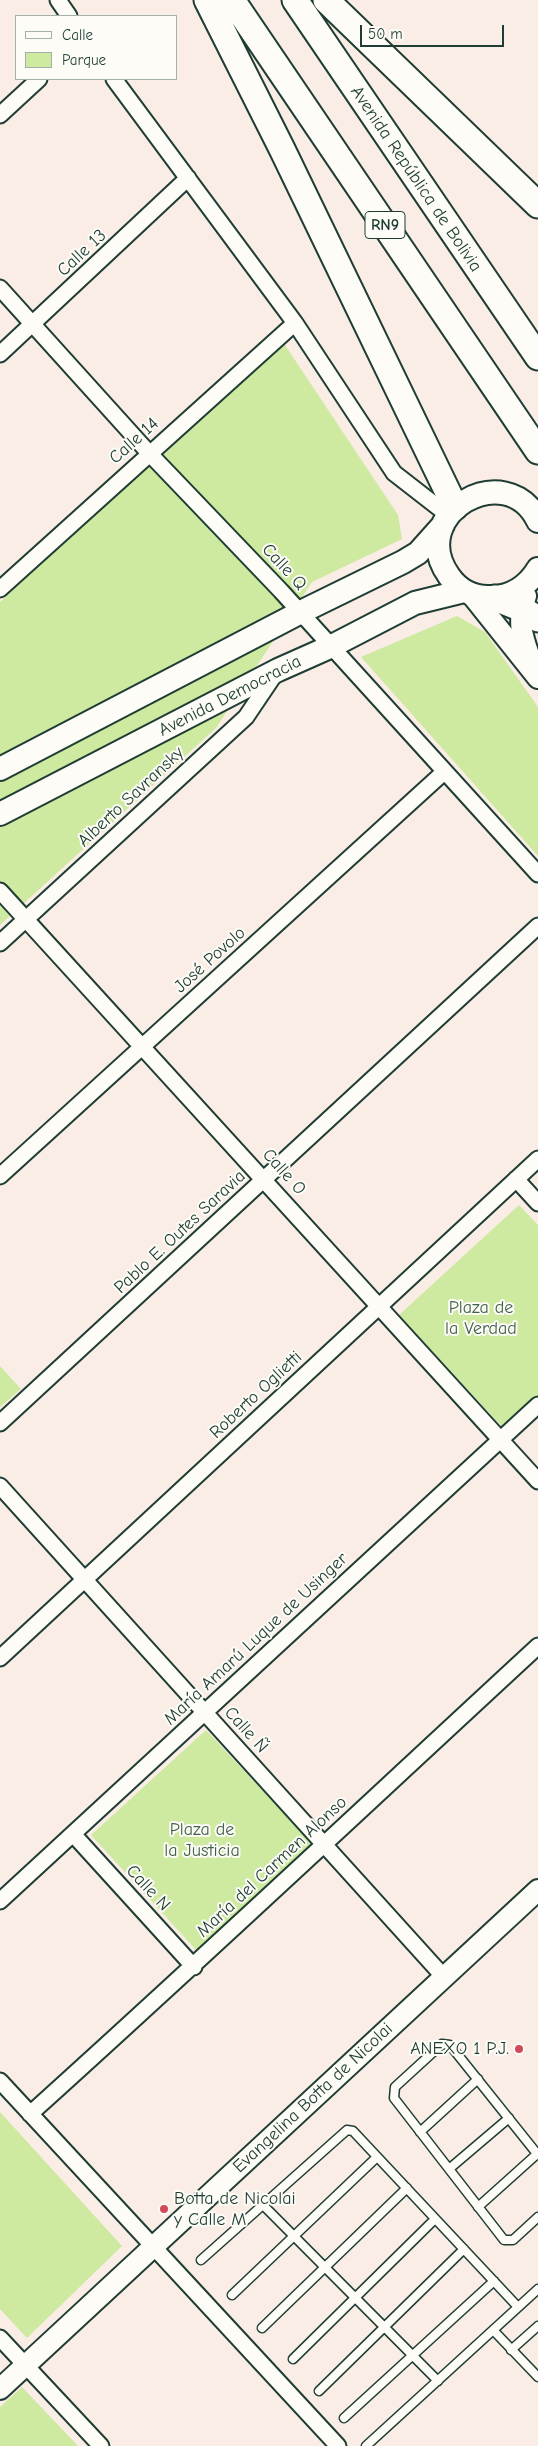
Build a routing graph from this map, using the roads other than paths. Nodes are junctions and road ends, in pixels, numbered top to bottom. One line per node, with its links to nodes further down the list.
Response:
1 (58, 0): 6 (street)
2 (207, 0): 20 (main road)
3 (232, 0): 17 (main road, RN9)
4 (295, 0): 16 (main road, Avenida República de Bolivia)
5 (326, 0): 11 (main road)
6 (68, 15)
7 (38, 80): 9 (street)
8 (115, 80): 10 (street)
9 (0, 115)
10 (188, 178): 13 (street); 14 (street, Calle 13)
11 (538, 205)
12 (0, 288): 14 (street, Calle Q)
13 (295, 323): 18 (street, Calle 14); 20 (street)
14 (33, 325): 15 (street, Calle 13); 18 (street, Calle Q)
15 (0, 354)
16 (538, 358)
17 (538, 451)
18 (149, 452): 23 (street, Calle 14); 25 (street, Calle Q)
19 (528, 495): 20 (main road); 21 (main road)
20 (449, 515): 24 (main road); 25 (main road)
21 (538, 520)
22 (536, 573): 24 (main road, Avenida Democracia); 26 (street)
23 (0, 588)
24 (477, 594): 26 (main road); 27 (main road, Avenida Democracia); 29 (street)
25 (301, 612): 27 (street, Calle Q); 30 (main road)
26 (530, 614): 29 (street)
27 (332, 646): 28 (main road, Avenida Democracia); 31 (street, Calle Q)
28 (278, 670): 32 (main road, Avenida Democracia); 35 (street, Alberto Savransky)
29 (537, 677)
30 (0, 769)
31 (444, 772): 33 (street, Calle Q); 38 (street, José Povolo)
32 (0, 814)
33 (538, 874)
34 (0, 891): 35 (street, Calle O)
35 (26, 920): 37 (street, Alberto Savransky); 38 (street, Calle O)
36 (538, 926): 41 (street, Pablo E. Outes Saravia)
37 (0, 943)
38 (144, 1046): 40 (street, José Povolo); 41 (street, Calle O)
39 (538, 1159): 42 (street, Roberto Oglietti)
40 (0, 1176)
41 (265, 1179): 44 (street, Calle O); 46 (street, Pablo E. Outes Saravia)
42 (516, 1179): 43 (street); 44 (street, Roberto Oglietti)
43 (538, 1203)
44 (380, 1306): 47 (street, Calle O); 50 (street, Roberto Oglietti)
45 (538, 1405): 47 (street, María Amarú Luque de Usinger)
46 (0, 1423)
47 (500, 1440): 48 (street, Calle O); 53 (street, María Amarú Luque de Usinger)
48 (538, 1481)
49 (0, 1486): 50 (street, Calle Ñ)
50 (85, 1579): 52 (street, Roberto Oglietti); 53 (street, Calle Ñ)
51 (538, 1646): 55 (street, María del Carmen Alonso)
52 (0, 1658)
53 (204, 1712): 54 (street, María Amarú Luque de Usinger); 55 (street, Calle Ñ)
54 (73, 1834): 57 (street, María Amarú Luque de Usinger); 58 (street, Calle N)
55 (324, 1844): 58 (street, María del Carmen Alonso); 59 (street, Calle Ñ)
56 (538, 1890): 59 (street, Evangelina Botta de Nicolai)
57 (0, 1901)
58 (194, 1966): 62 (street, María del Carmen Alonso)
59 (443, 1976): 74 (street, Evangelina Botta de Nicolai)
60 (478, 2079): 63 (lane); 64 (lane); 64 (lane)
61 (0, 2081): 62 (street)
62 (30, 2114): 74 (street)
63 (509, 2118): 65 (lane); 67 (lane)
64 (420, 2132): 67 (lane)
65 (538, 2154): 70 (lane)
66 (377, 2157): 68 (lane); 69 (lane); 73 (lane)
67 (449, 2169): 70 (lane)
68 (407, 2188): 72 (lane); 77 (lane)
69 (263, 2205): 73 (lane); 76 (lane)
70 (478, 2207): 71 (lane)
71 (538, 2217)
72 (435, 2219): 75 (lane); 81 (lane)
73 (294, 2236): 77 (lane); 80 (lane)
74 (153, 2248): 91 (street, Evangelina Botta de Nicolai); 98 (street)
75 (464, 2250): 78 (lane); 84 (lane)
76 (201, 2260)
77 (325, 2267): 81 (lane); 85 (lane)
78 (494, 2281): 82 (lane); 89 (lane)
79 (538, 2289): 82 (lane)
80 (232, 2295)
81 (355, 2298): 84 (lane); 90 (lane)
82 (518, 2307): 86 (lane)
83 (538, 2326): 88 (lane)
84 (385, 2327): 89 (lane); 95 (lane)
85 (262, 2328)
86 (493, 2330): 88 (lane); 93 (lane)
87 (0, 2338): 91 (street)
88 (511, 2350): 92 (lane)
89 (412, 2355): 93 (lane); 96 (lane)
90 (293, 2359)
91 (26, 2366): 94 (street, Evangelina Botta de Nicolai); 97 (street)
92 (538, 2377)
93 (438, 2380): 99 (lane)
94 (0, 2389)
95 (320, 2391)
96 (344, 2418)
97 (101, 2446)
98 (338, 2446)
99 (366, 2446)

